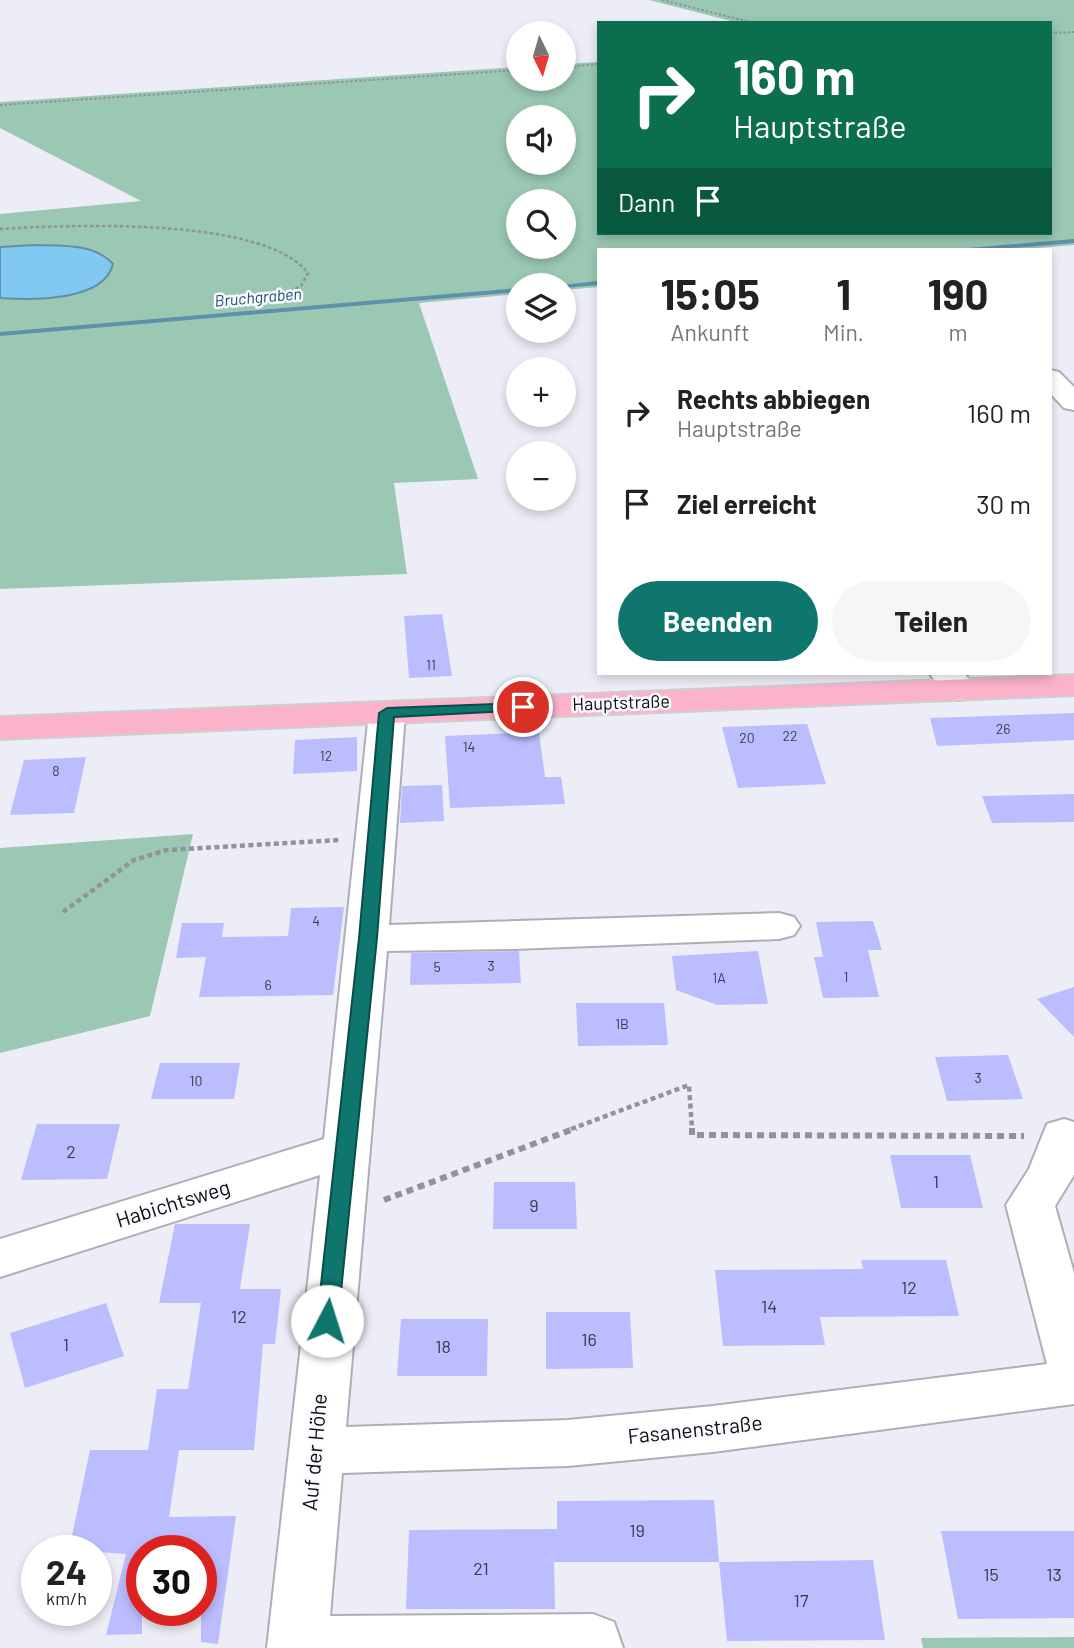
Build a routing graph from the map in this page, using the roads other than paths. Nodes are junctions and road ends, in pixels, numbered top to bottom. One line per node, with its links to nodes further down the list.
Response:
1 (1052, 380): 2 (street)
2 (1074, 402)
3 (953, 682): 4 (main road, Hauptstraße); 5 (main road, Hauptstraße)
4 (1074, 685)
5 (387, 713): 6 (main road, Hauptstraße); 8 (street, Auf der Höhe)
6 (0, 728)
7 (779, 926): 8 (street)
8 (368, 938): 9 (street, Auf der Höhe)
9 (345, 1150): 11 (street, Habichtsweg); 14 (street, Auf der Höhe)
10 (1057, 1155): 12 (street)
11 (0, 1258)
12 (1074, 1364)
13 (1074, 1382): 14 (street, Fasanenstraße)
14 (315, 1451): 15 (street, Auf der Höhe)
15 (297, 1646): 16 (street)
16 (593, 1648)

